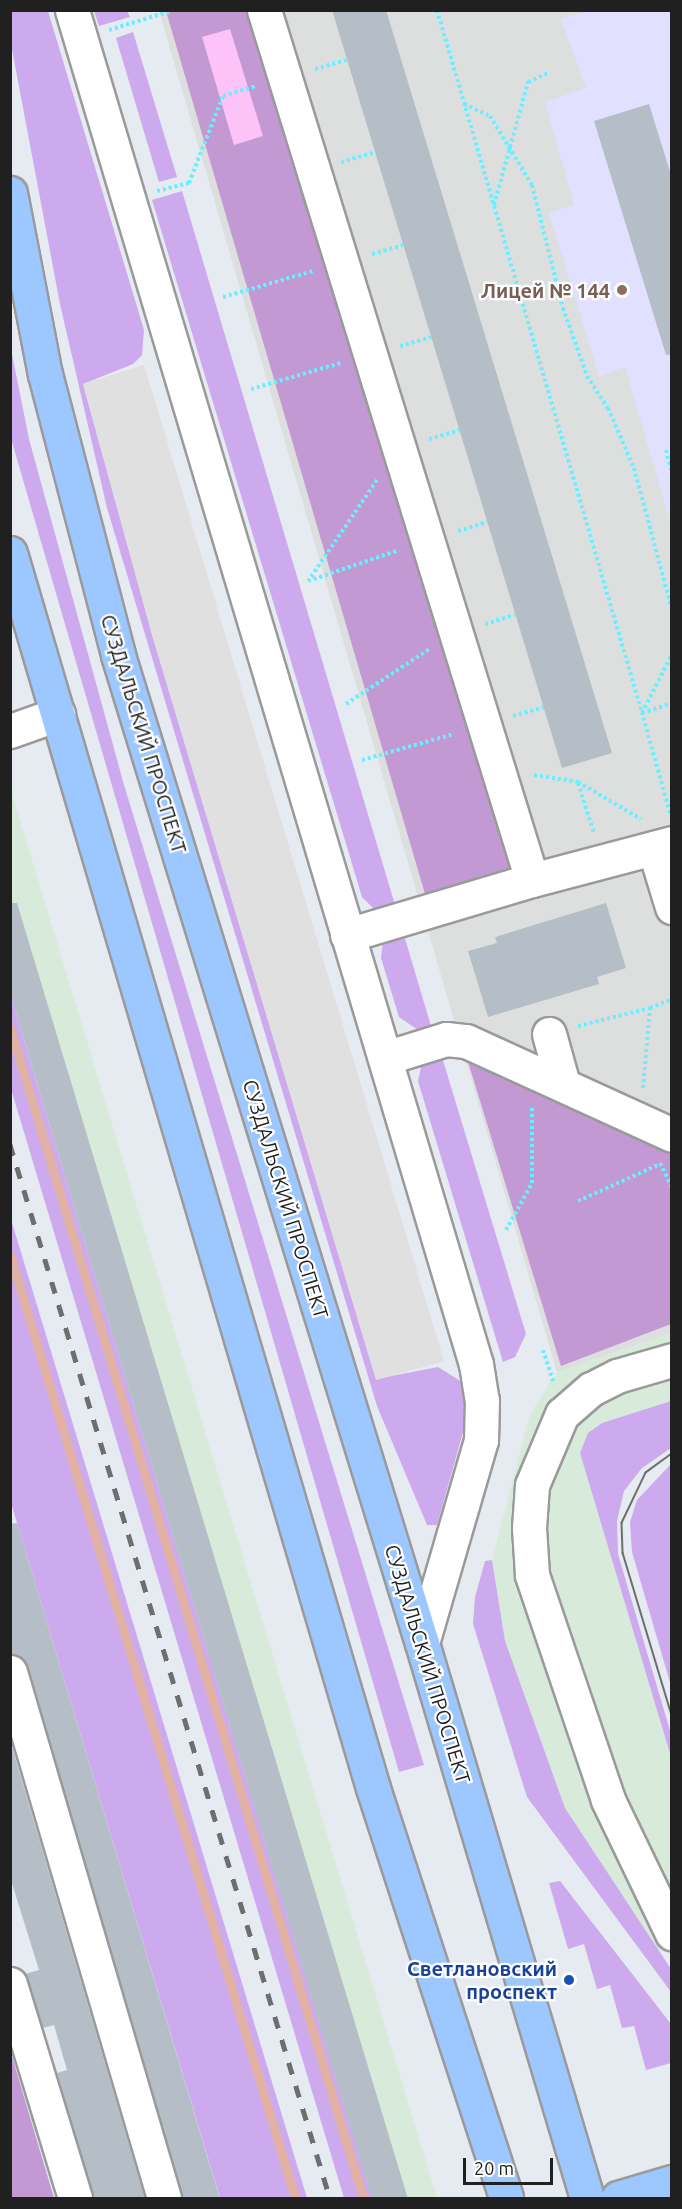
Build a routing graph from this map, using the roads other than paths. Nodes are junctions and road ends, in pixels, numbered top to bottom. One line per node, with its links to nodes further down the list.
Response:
1 (72, 10): 10 (street)
2 (264, 10): 8 (street)
3 (10, 193): 16 (main road, СУЗДАЛЬСКИЙ ПРОСПЕКТ)
4 (10, 553): 5 (main road)
5 (58, 714): 6 (street); 23 (main road)
6 (10, 731)
7 (660, 839): 8 (street); 9 (street)
8 (532, 880): 10 (street)
9 (672, 907)
10 (347, 935): 12 (street)
11 (549, 1034): 13 (street)
12 (385, 1058): 13 (street); 16 (street)
13 (563, 1084): 14 (street)
14 (666, 1150)
15 (672, 1360): 18 (street)
16 (423, 1643): 24 (main road, СУЗДАЛЬСКИЙ ПРОСПЕКТ)
17 (10, 1672): 22 (street)
18 (672, 1933)
19 (10, 1984): 21 (street)
20 (672, 2182): 25 (main road)
21 (75, 2199)
22 (164, 2199)
23 (506, 2199)
24 (587, 2199)
25 (618, 2199)

